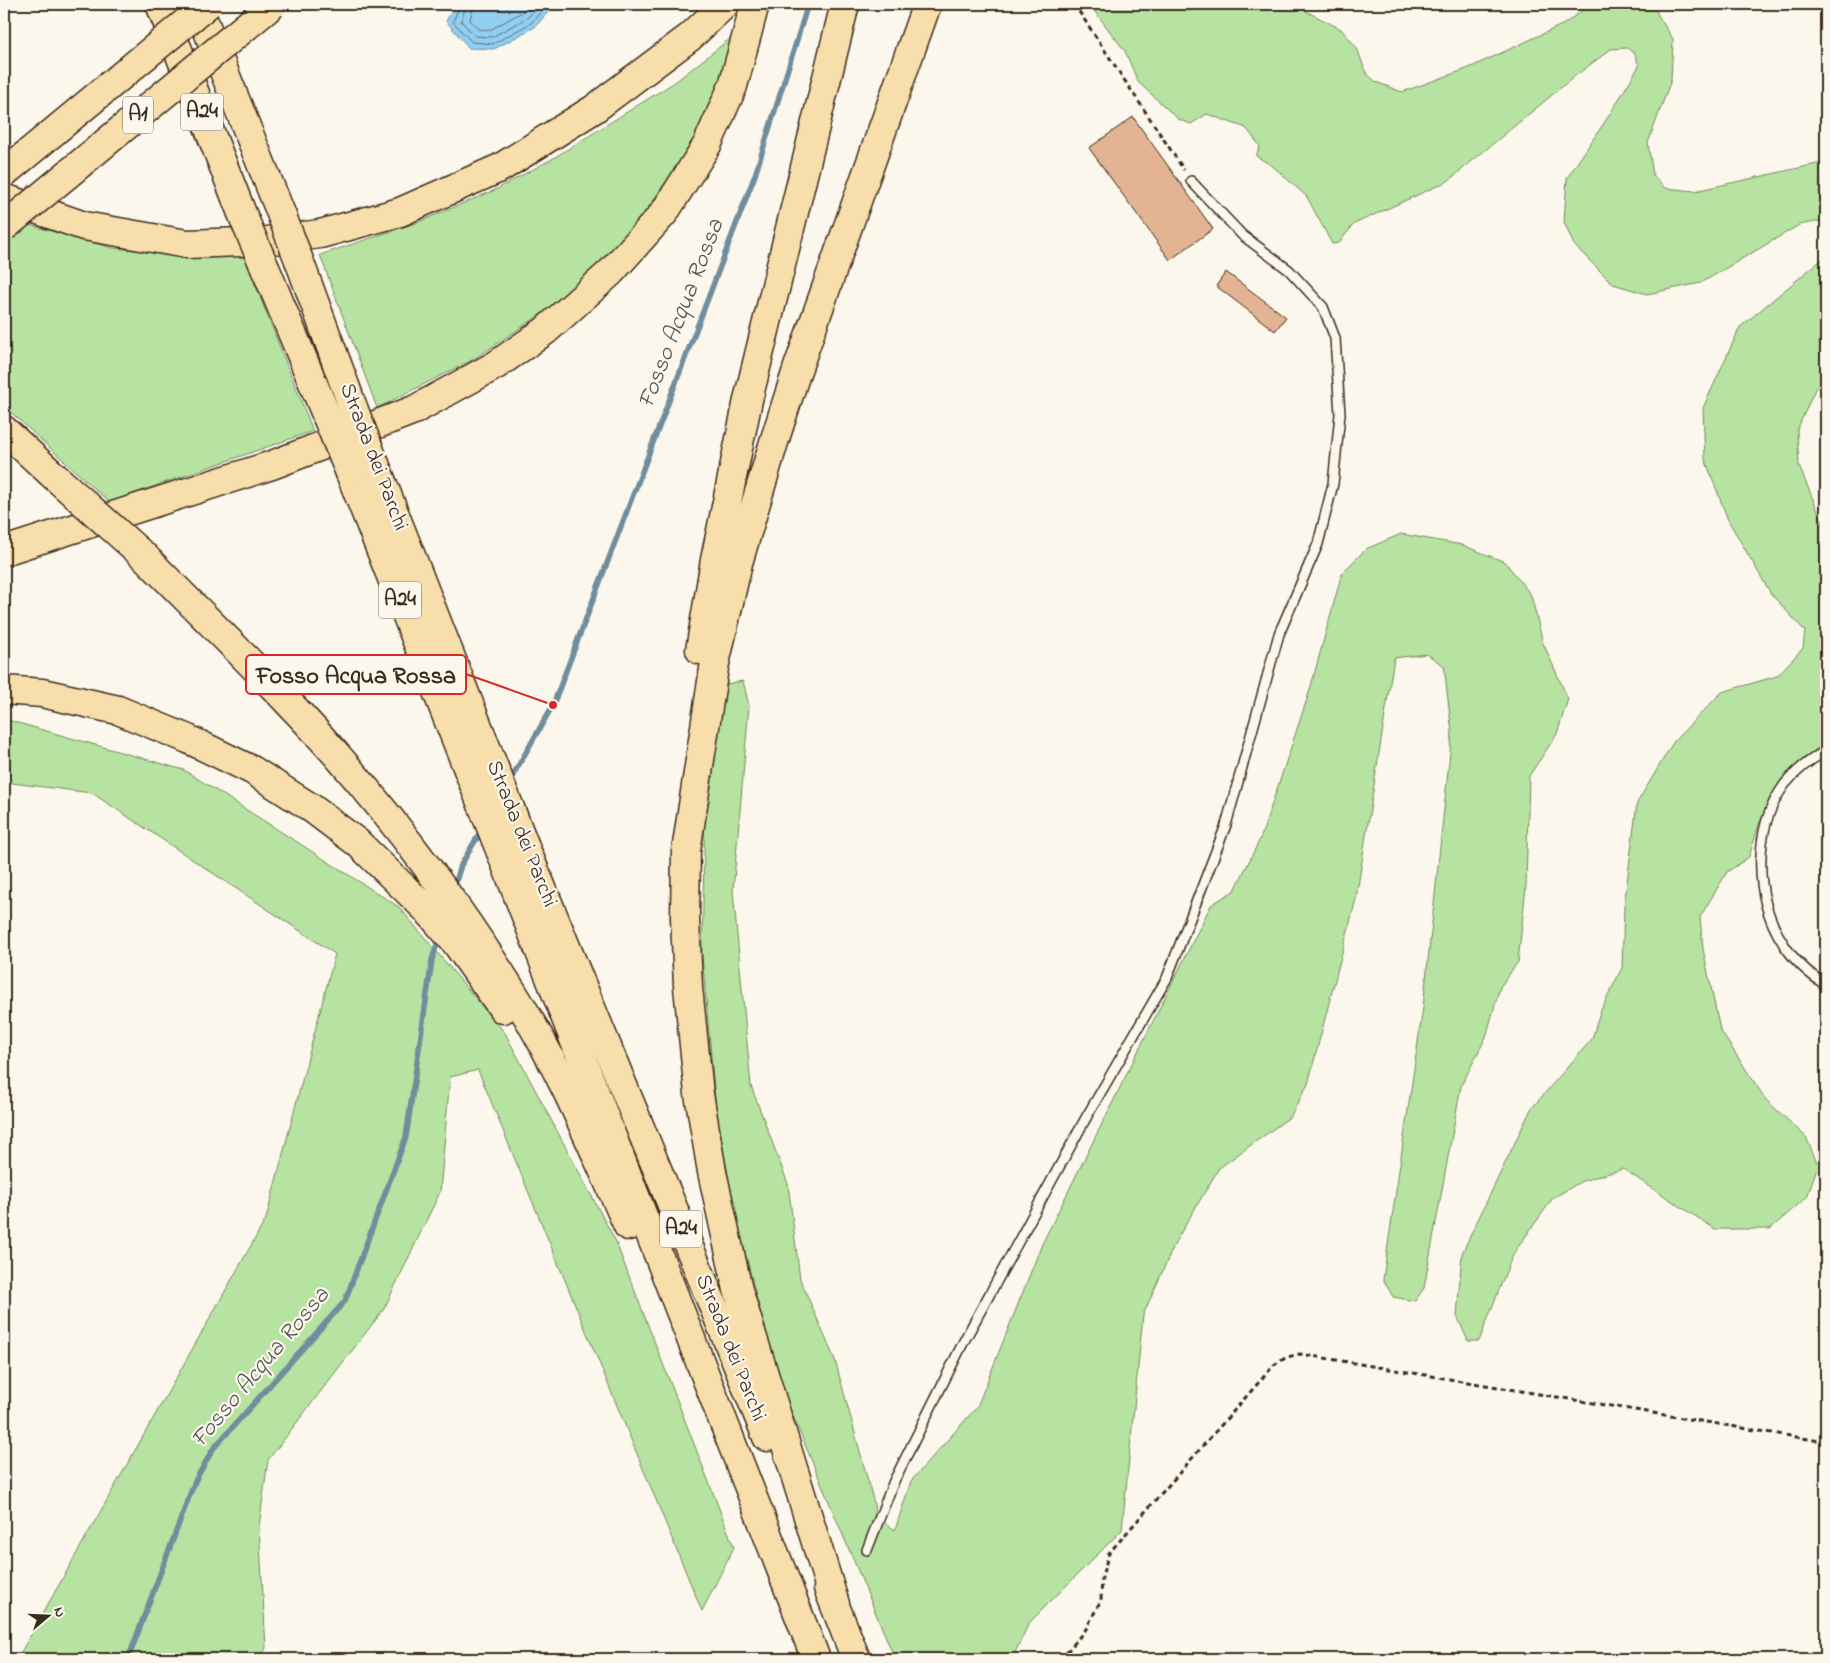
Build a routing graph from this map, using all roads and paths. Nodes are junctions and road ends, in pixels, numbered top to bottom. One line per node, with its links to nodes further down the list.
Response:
1 (197, 4): 10 (highway, Strada dei Parchi / A24)
2 (207, 4): 10 (lane); 11 (highway, A1, bridge)
3 (272, 4): 14 (highway, A1, bridge)
4 (725, 4): 13 (highway)
5 (755, 4): 16 (highway)
6 (845, 4): 19 (highway)
7 (927, 4): 19 (highway)
8 (1074, 4): 12 (path)
9 (156, 8): 20 (highway, Strada dei Parchi / A24, bridge)
10 (242, 117): 20 (highway, Strada dei Parchi / A24, bridge)
11 (4, 173)
12 (1191, 182): 24 (lane)
13 (4, 198)
14 (4, 227)
15 (4, 430): 21 (highway, bridge)
16 (4, 551)
17 (4, 690): 21 (highway)
18 (1826, 751): 22 (lane)
19 (686, 851): 26 (highway)
20 (517, 859): 25 (highway, Strada dei Parchi / A24); 26 (highway, Strada dei Parchi / A24)
21 (463, 934): 25 (highway)
22 (1826, 985)
23 (1826, 1442): 29 (path)
24 (867, 1550)
25 (776, 1559): 27 (highway, Strada dei Parchi / A24)
26 (835, 1604): 28 (highway, Strada dei Parchi / A24)
27 (816, 1659)
28 (856, 1659)
29 (1061, 1659)

